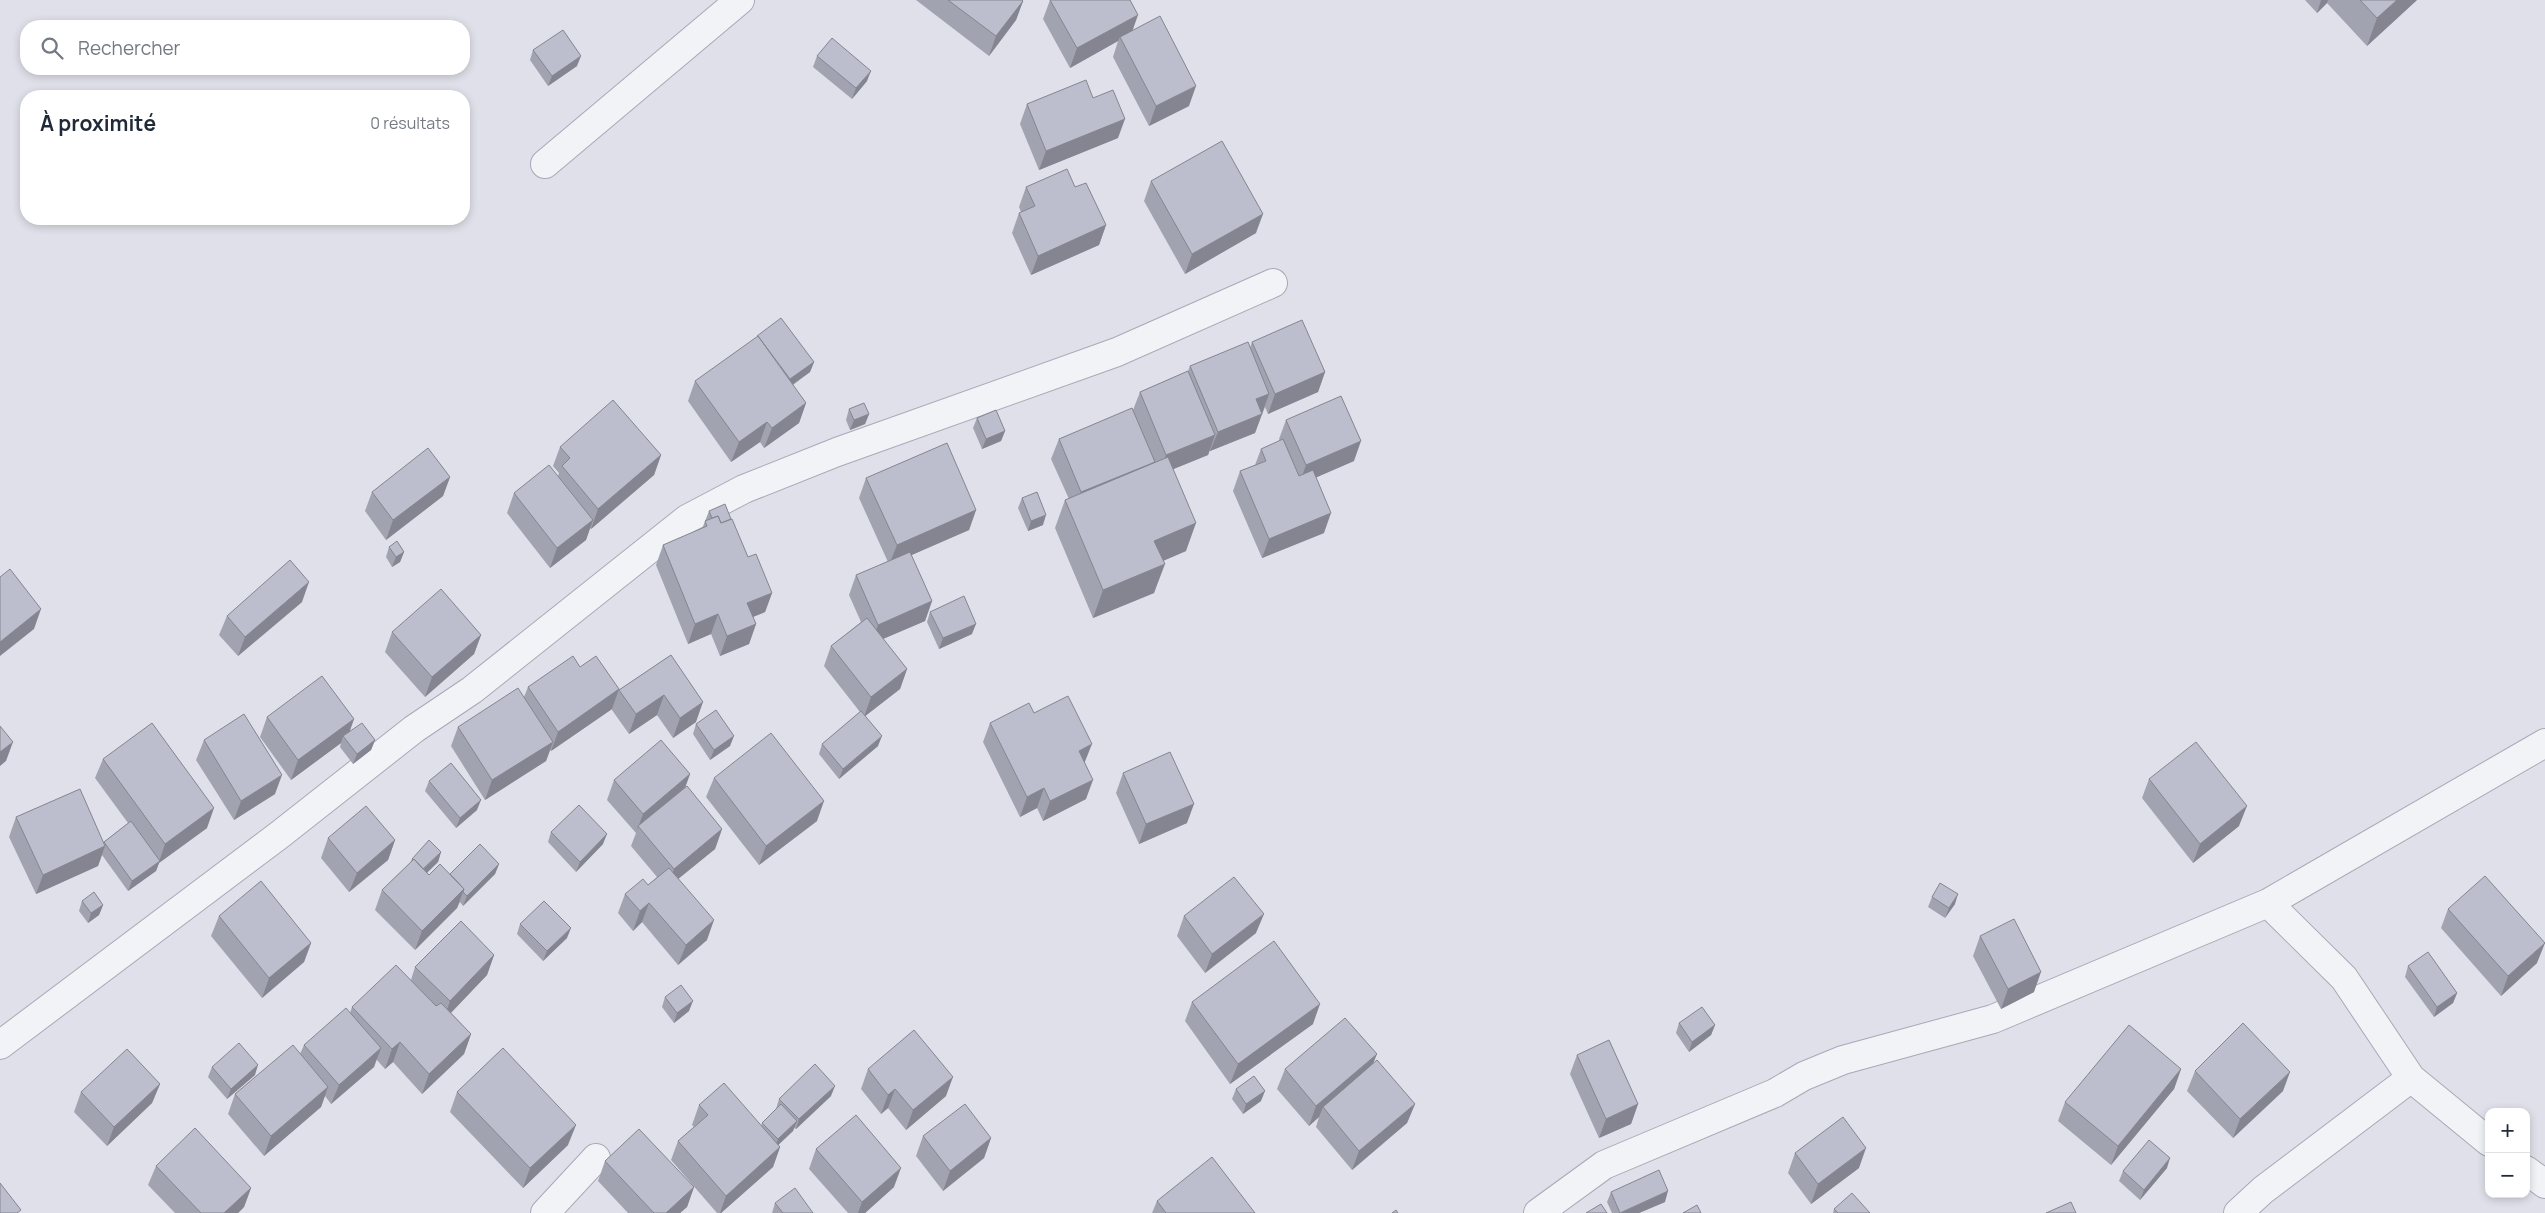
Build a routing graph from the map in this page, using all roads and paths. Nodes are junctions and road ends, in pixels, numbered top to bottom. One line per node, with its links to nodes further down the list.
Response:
1 (740, 0): 2 (street)
2 (545, 164)
3 (1273, 282): 6 (street)
4 (2545, 743): 5 (street)
5 (2268, 903): 7 (street); 13 (street)
6 (0, 1045)
7 (2411, 1078): 8 (street); 14 (street)
8 (2485, 1139)
9 (596, 1158): 12 (street)
10 (2530, 1173): 11 (street)
11 (2545, 1184)
12 (545, 1213)
13 (1538, 1213)
14 (2238, 1213)

